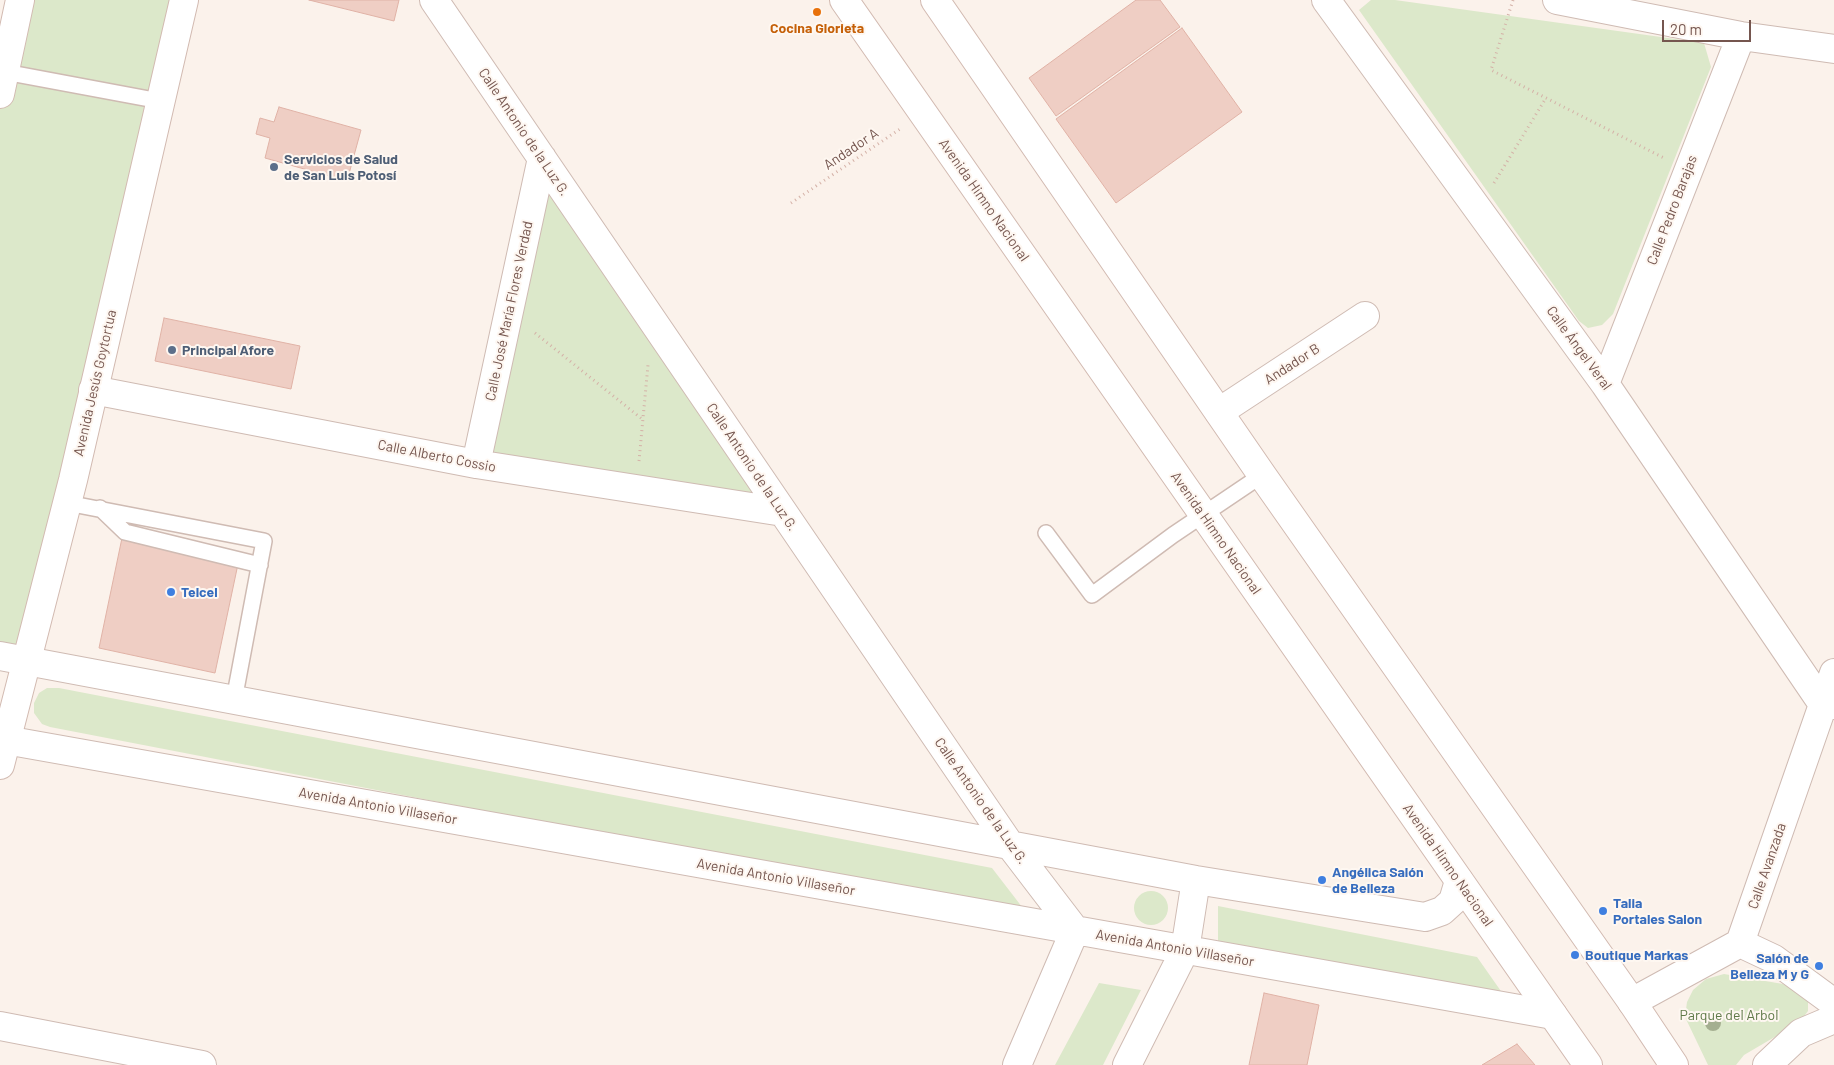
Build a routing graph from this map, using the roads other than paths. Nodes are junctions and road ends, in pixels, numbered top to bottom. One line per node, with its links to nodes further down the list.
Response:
1 (20, 0): 10 (street)
2 (184, 0): 11 (street, Avenida Jesús Goytortua)
3 (434, 0): 12 (street, Calle Antonio de la Luz G.)
4 (844, 0): 22 (street, Avenida Himno Nacional)
5 (935, 0): 16 (street)
6 (1326, 0): 14 (street, Calle Ángel Veral)
7 (1557, 0): 8 (street)
8 (1741, 36): 9 (street); 14 (street, Calle Pedro Barajas)
9 (1834, 50)
10 (2, 79): 11 (lane)
11 (160, 102): 15 (street, Avenida Jesús Goytortua)
12 (542, 158): 17 (street, Calle José María Flores Verdad); 21 (street, Calle Antonio de la Luz G.)
13 (1365, 316): 16 (street, Andador B)
14 (1606, 384): 29 (street, Calle Ángel Veral)
15 (94, 390): 17 (street, Calle Alberto Cossio); 19 (street, Avenida Jesús Goytortua)
16 (1219, 412): 18 (street)
17 (476, 464): 21 (street, Calle Alberto Cossio)
18 (1262, 475): 22 (lane); 37 (street)
19 (67, 503): 20 (lane); 26 (street, Avenida Jesús Goytortua)
20 (100, 508): 24 (lane); 24 (lane)
21 (783, 512): 31 (street, Calle Antonio de la Luz G.)
22 (1204, 515): 23 (lane); 33 (street, Avenida Himno Nacional)
23 (1046, 533)
24 (260, 565): 28 (lane)
25 (0, 656): 26 (street)
26 (27, 661): 28 (street); 30 (street, Avenida Jesús Goytortua)
27 (1834, 673): 29 (street, Calle Avanzada)
28 (234, 700): 31 (street)
29 (1828, 704): 35 (street, Calle Avanzada)
30 (2, 748): 34 (street, Avenida Antonio Villaseñor)
31 (1010, 845): 32 (street); 34 (street, Calle Antonio de la Luz G.)
32 (1196, 880): 33 (street); 36 (street)
33 (1458, 881): 39 (street, Avenida Himno Nacional)
34 (1075, 930): 36 (street, Avenida Antonio Villaseñor); 43 (street)
35 (1740, 943): 37 (street); 38 (street)
36 (1185, 950): 39 (street, Avenida Antonio Villaseñor); 44 (street)
37 (1632, 1002): 46 (street)
38 (1834, 1004)
39 (1553, 1015): 45 (street, Avenida Himno Nacional)
40 (1834, 1019): 47 (street)
41 (0, 1026): 42 (street)
42 (202, 1065)
43 (1017, 1065)
44 (1127, 1065)
45 (1588, 1065)
46 (1674, 1065)
47 (1767, 1065)

